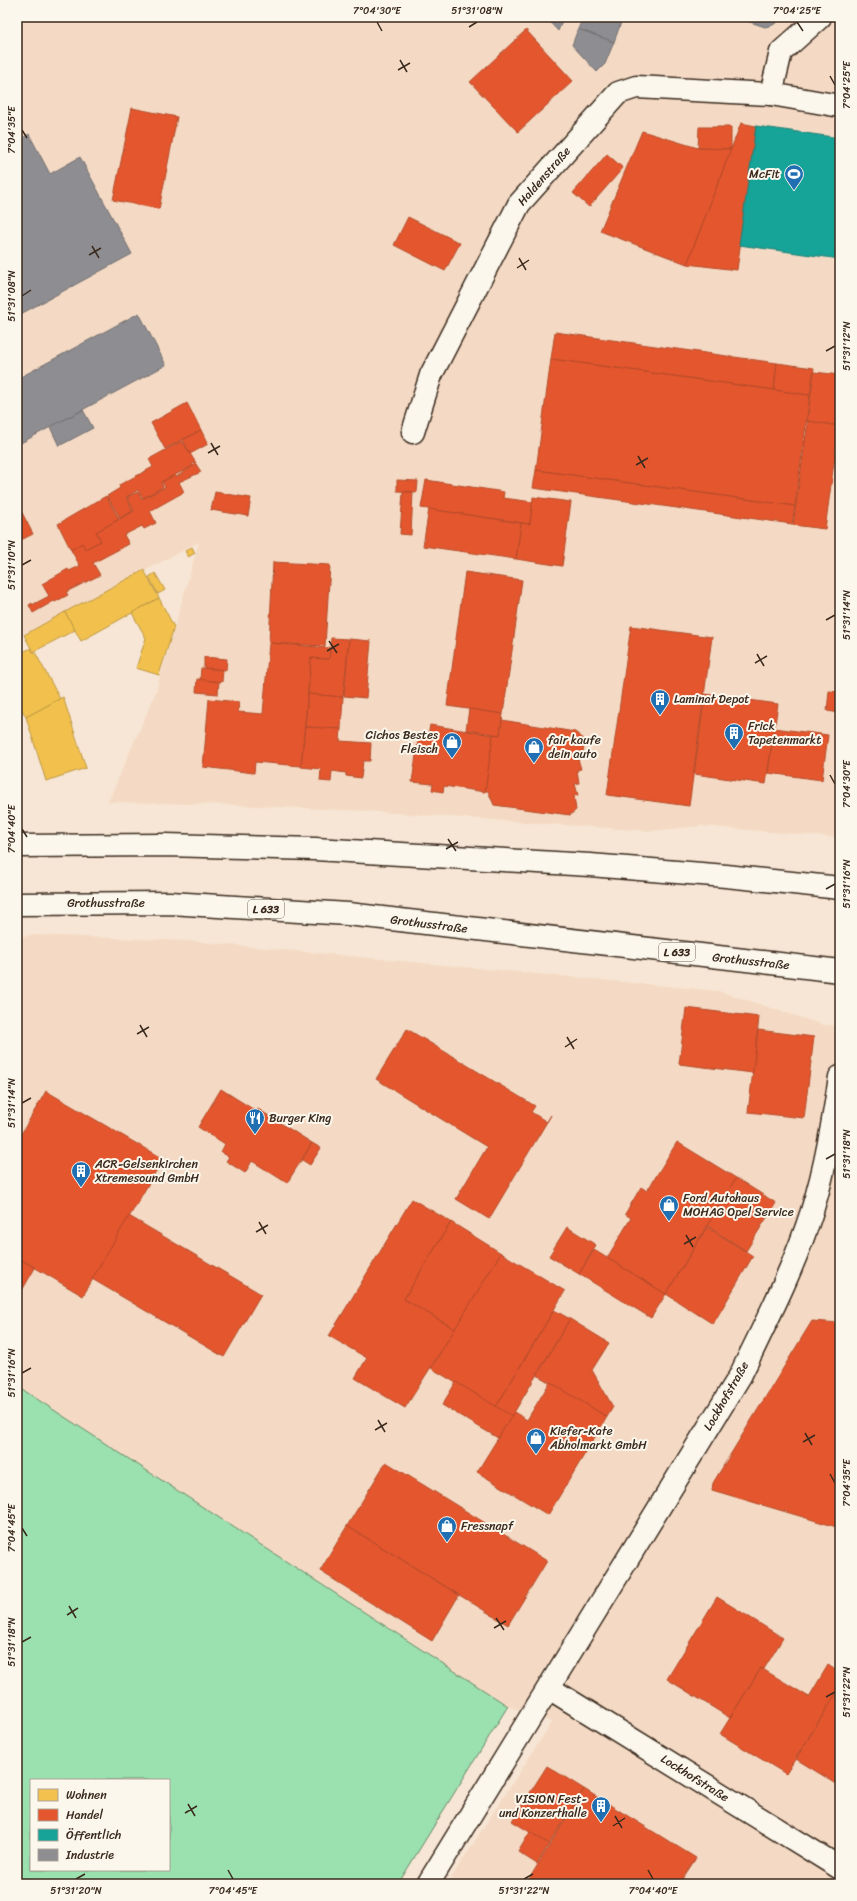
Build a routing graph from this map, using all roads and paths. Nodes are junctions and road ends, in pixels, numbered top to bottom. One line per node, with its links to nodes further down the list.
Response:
1 (820, 17): 2 (street)
2 (771, 94): 3 (street, Haldenstraße); 4 (street, Haldenstraße)
3 (840, 106)
4 (413, 432)
5 (17, 846): 6 (street)
6 (840, 888)
7 (17, 904): 8 (street, Grothusstraße / L 633)
8 (840, 971)
9 (840, 1077): 10 (street, Lockhofstraße)
10 (549, 1688): 11 (street, Lockhofstraße); 12 (street, Lockhofstraße)
11 (840, 1868)
12 (428, 1884)

